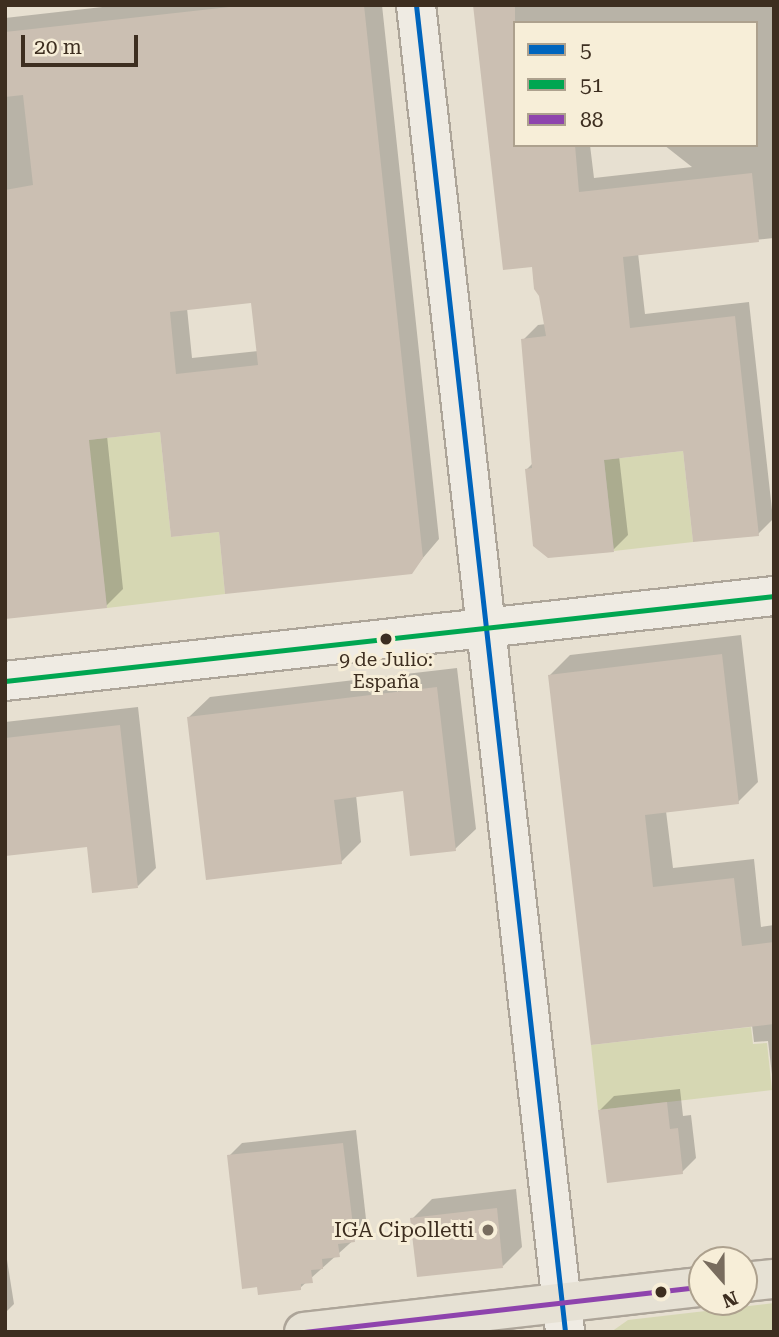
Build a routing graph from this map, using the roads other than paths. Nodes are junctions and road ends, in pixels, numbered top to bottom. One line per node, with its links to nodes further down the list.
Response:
1 (416, 5): 3 (street)
2 (774, 596): 3 (street)
3 (485, 628): 4 (street); 6 (street)
4 (5, 681)
5 (688, 1290): 6 (main road)
6 (562, 1317): 7 (main road)
7 (304, 1332)

